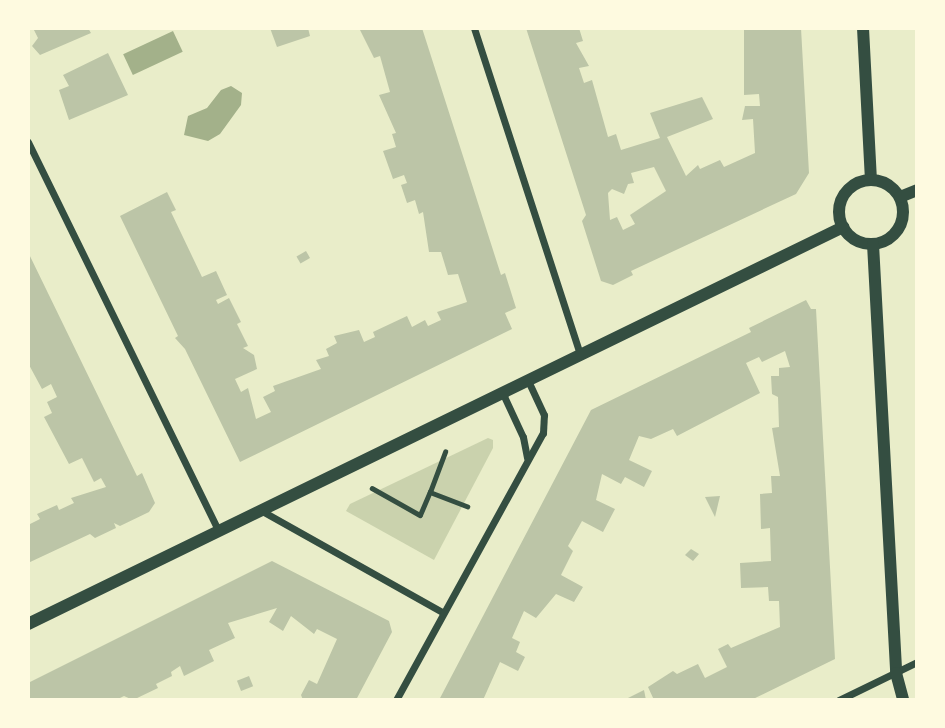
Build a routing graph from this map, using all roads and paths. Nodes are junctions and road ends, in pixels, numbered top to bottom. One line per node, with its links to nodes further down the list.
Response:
1 (474, 28): 9 (street)
2 (863, 28): 4 (street)
3 (28, 142): 18 (street)
4 (870, 179): 6 (street); 7 (street)
5 (917, 190): 6 (street)
6 (900, 197): 8 (street)
7 (843, 227): 8 (street); 9 (street)
8 (873, 244): 22 (street)
9 (580, 355): 10 (street)
10 (528, 382): 11 (street); 13 (street)
11 (503, 394): 13 (street); 17 (street)
12 (445, 452): 15 (path)
13 (527, 459): 19 (street)
14 (372, 488): 15 (path)
15 (430, 492): 16 (path)
16 (467, 506)
17 (261, 510): 18 (street); 19 (street)
18 (218, 530): 20 (street)
19 (442, 612): 23 (street)
20 (28, 624)
21 (917, 662): 22 (street)
22 (896, 673): 24 (street); 25 (street)
23 (396, 700)
24 (839, 700)
25 (903, 700)

